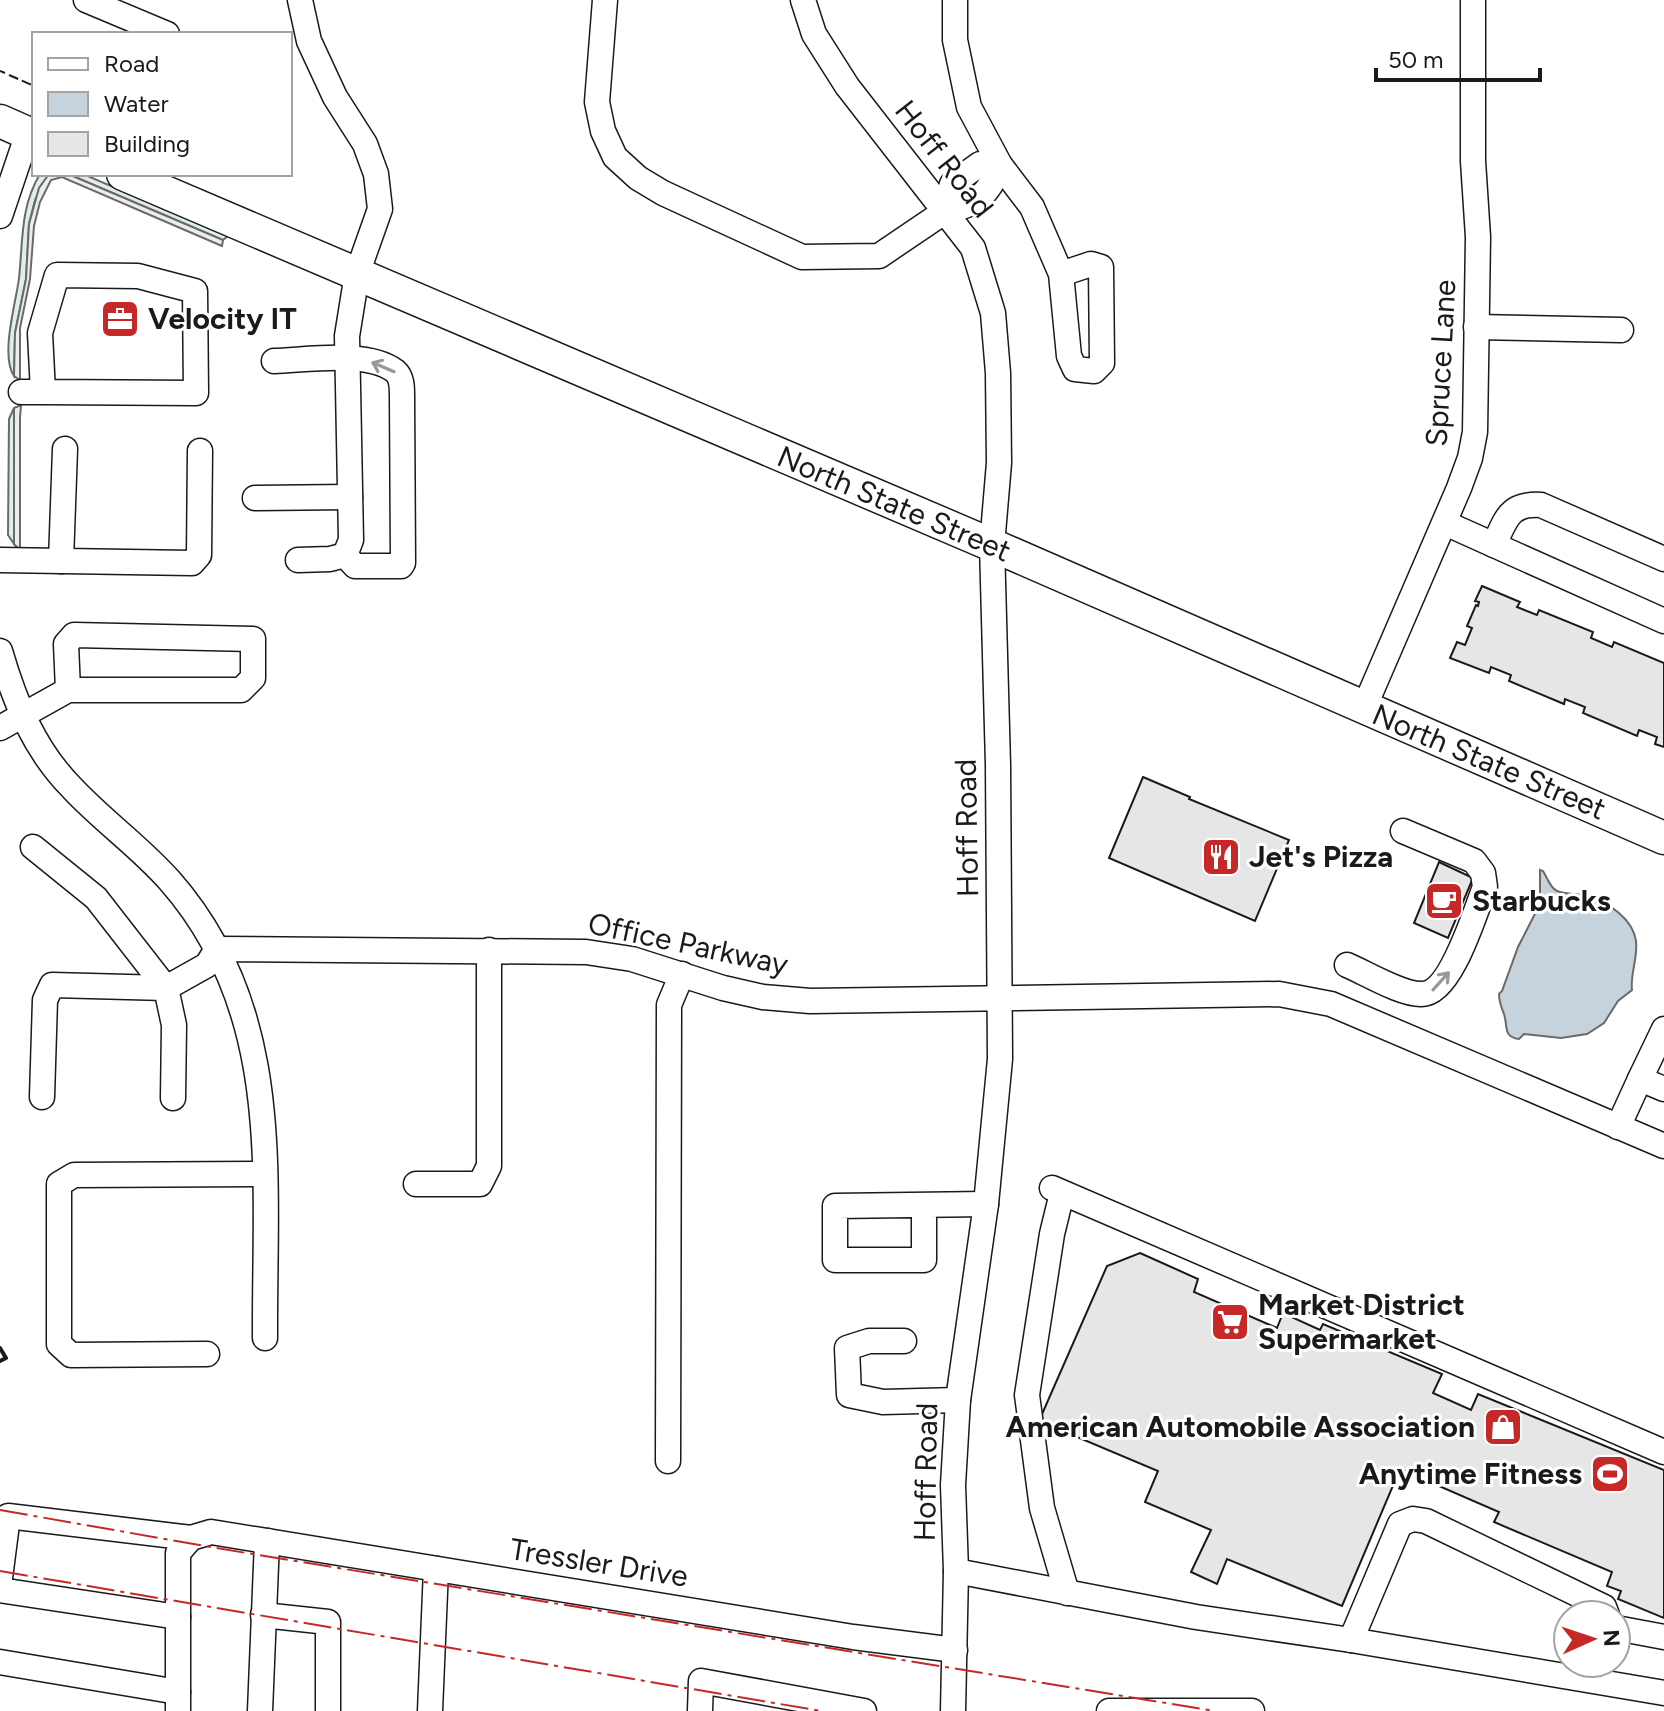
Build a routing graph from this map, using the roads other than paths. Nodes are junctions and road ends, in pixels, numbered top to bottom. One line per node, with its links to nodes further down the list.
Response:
1 (86, 0): 7 (street)
2 (300, 0): 8 (street)
3 (605, 0): 12 (street)
4 (803, 0): 12 (street, Hoff Road)
5 (955, 0): 10 (street)
6 (1473, 0): 16 (street, Spruce Lane)
7 (162, 32)
8 (299, 44): 14 (street)
9 (21, 130): 13 (street)
10 (1000, 165): 12 (street); 15 (street)
11 (128, 176): 14 (main road, North State Street)
12 (944, 212): 26 (street, Hoff Road)
13 (0, 216)
14 (357, 274): 18 (street); 26 (main road, North State Street)
15 (1061, 274)
16 (1476, 327): 17 (street); 25 (street, Spruce Lane)
17 (1621, 330)
18 (348, 359): 19 (street); 23 (street); 28 (street, one-way to 18)
19 (274, 361)
20 (18, 392): 20 (street)
21 (65, 449): 32 (street)
22 (200, 451): 32 (street)
23 (350, 497): 24 (street); 28 (street)
24 (255, 498)
25 (1445, 523): 27 (street); 36 (street, Spruce Lane)
26 (992, 545): 36 (main road, North State Street); 47 (street, Hoff Road)
27 (1494, 545): 29 (street); 33 (street)
28 (345, 555): 31 (street)
29 (1664, 559)
30 (0, 560): 32 (street)
31 (298, 560)
32 (61, 561)
33 (1664, 621)
34 (0, 651): 37 (street)
35 (68, 690): 35 (street); 37 (street)
36 (1364, 708): 40 (main road, North State Street)
37 (22, 715): 38 (street); 42 (street)
38 (0, 728)
39 (1403, 831): 44 (street, one-way to 39)
40 (1664, 838)
41 (33, 847): 46 (street)
42 (217, 949): 43 (street, Office Parkway); 46 (street); 55 (street)
43 (489, 950): 45 (street, Office Parkway); 56 (street)
44 (1347, 965)
45 (682, 974): 47 (street, Office Parkway); 64 (street)
46 (166, 988): 51 (street); 52 (street)
47 (1001, 998): 53 (street, Office Parkway); 57 (street, Hoff Road)
48 (1664, 1029): 49 (street)
49 (1640, 1079): 50 (street); 53 (street)
50 (1664, 1089)
51 (42, 1097)
52 (173, 1098)
53 (1618, 1127): 54 (street, Office Parkway)
54 (1664, 1146)
55 (264, 1174): 59 (street); 61 (street)
56 (416, 1184)
57 (986, 1204): 58 (street); 62 (street, Hoff Road)
58 (924, 1205)
59 (265, 1338)
60 (904, 1341): 62 (street)
61 (207, 1354)
62 (958, 1400): 68 (street, Hoff Road)
63 (1664, 1452): 71 (street)
64 (668, 1461)
65 (191, 1538): 66 (street, Tressler Drive); 69 (street, Tressler Drive); 74 (street)
66 (267, 1541): 67 (street, Tressler Drive); 73 (street)
67 (436, 1569): 78 (street, Tressler Drive); 86 (street)
68 (956, 1571): 71 (street); 78 (street, Hoff Road)
69 (0, 1578)
70 (0, 1590): 74 (street)
71 (1067, 1593): 77 (street)
72 (1588, 1599): 77 (street)
73 (263, 1615): 84 (street); 85 (street)
74 (178, 1617): 83 (street)
75 (1632, 1631): 76 (street)
76 (1664, 1637)
77 (1351, 1640): 80 (street)
78 (955, 1650): 89 (street, Hoff Road)
79 (0, 1662): 83 (street)
80 (1552, 1667)
81 (1620, 1679): 82 (street)
82 (1664, 1693)
83 (178, 1701)
84 (260, 1711)
85 (328, 1711)
86 (430, 1711)
87 (700, 1711): 88 (street)
88 (864, 1711)
89 (953, 1711)
90 (1109, 1711): 91 (street)
91 (1252, 1711)

